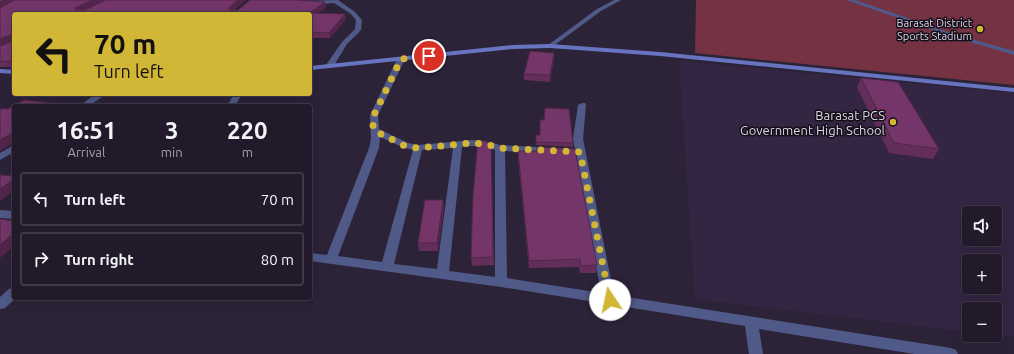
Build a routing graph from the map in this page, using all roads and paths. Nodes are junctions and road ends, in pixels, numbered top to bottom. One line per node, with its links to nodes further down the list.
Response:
1 (291, 0): 4 (street)
2 (618, 0): 5 (street)
3 (849, 0): 6 (street)
4 (334, 1): 8 (street)
5 (550, 46): 7 (street); 12 (street)
6 (1014, 53)
7 (401, 59): 8 (street); 16 (street)
8 (330, 65): 9 (street)
9 (312, 68)
10 (0, 71): 11 (street)
11 (12, 72)
12 (1014, 90)
13 (99, 96): 14 (street)
14 (86, 104)
15 (582, 105): 21 (street)
16 (375, 131): 18 (street); 26 (street)
17 (458, 144): 18 (street); 19 (street); 28 (street)
18 (418, 148): 27 (street)
19 (500, 148): 21 (street); 29 (street)
20 (12, 149): 22 (street)
21 (580, 152): 31 (street)
22 (0, 157)
23 (0, 214): 24 (street)
24 (12, 215)
25 (312, 257): 26 (street)
26 (330, 260): 27 (street)
27 (387, 268): 28 (street)
28 (442, 275): 29 (street)
29 (501, 282): 31 (street)
30 (12, 294): 32 (street)
31 (610, 300): 33 (street)
32 (0, 304)
33 (751, 322): 34 (street); 35 (street)
34 (756, 354)
35 (951, 354)

